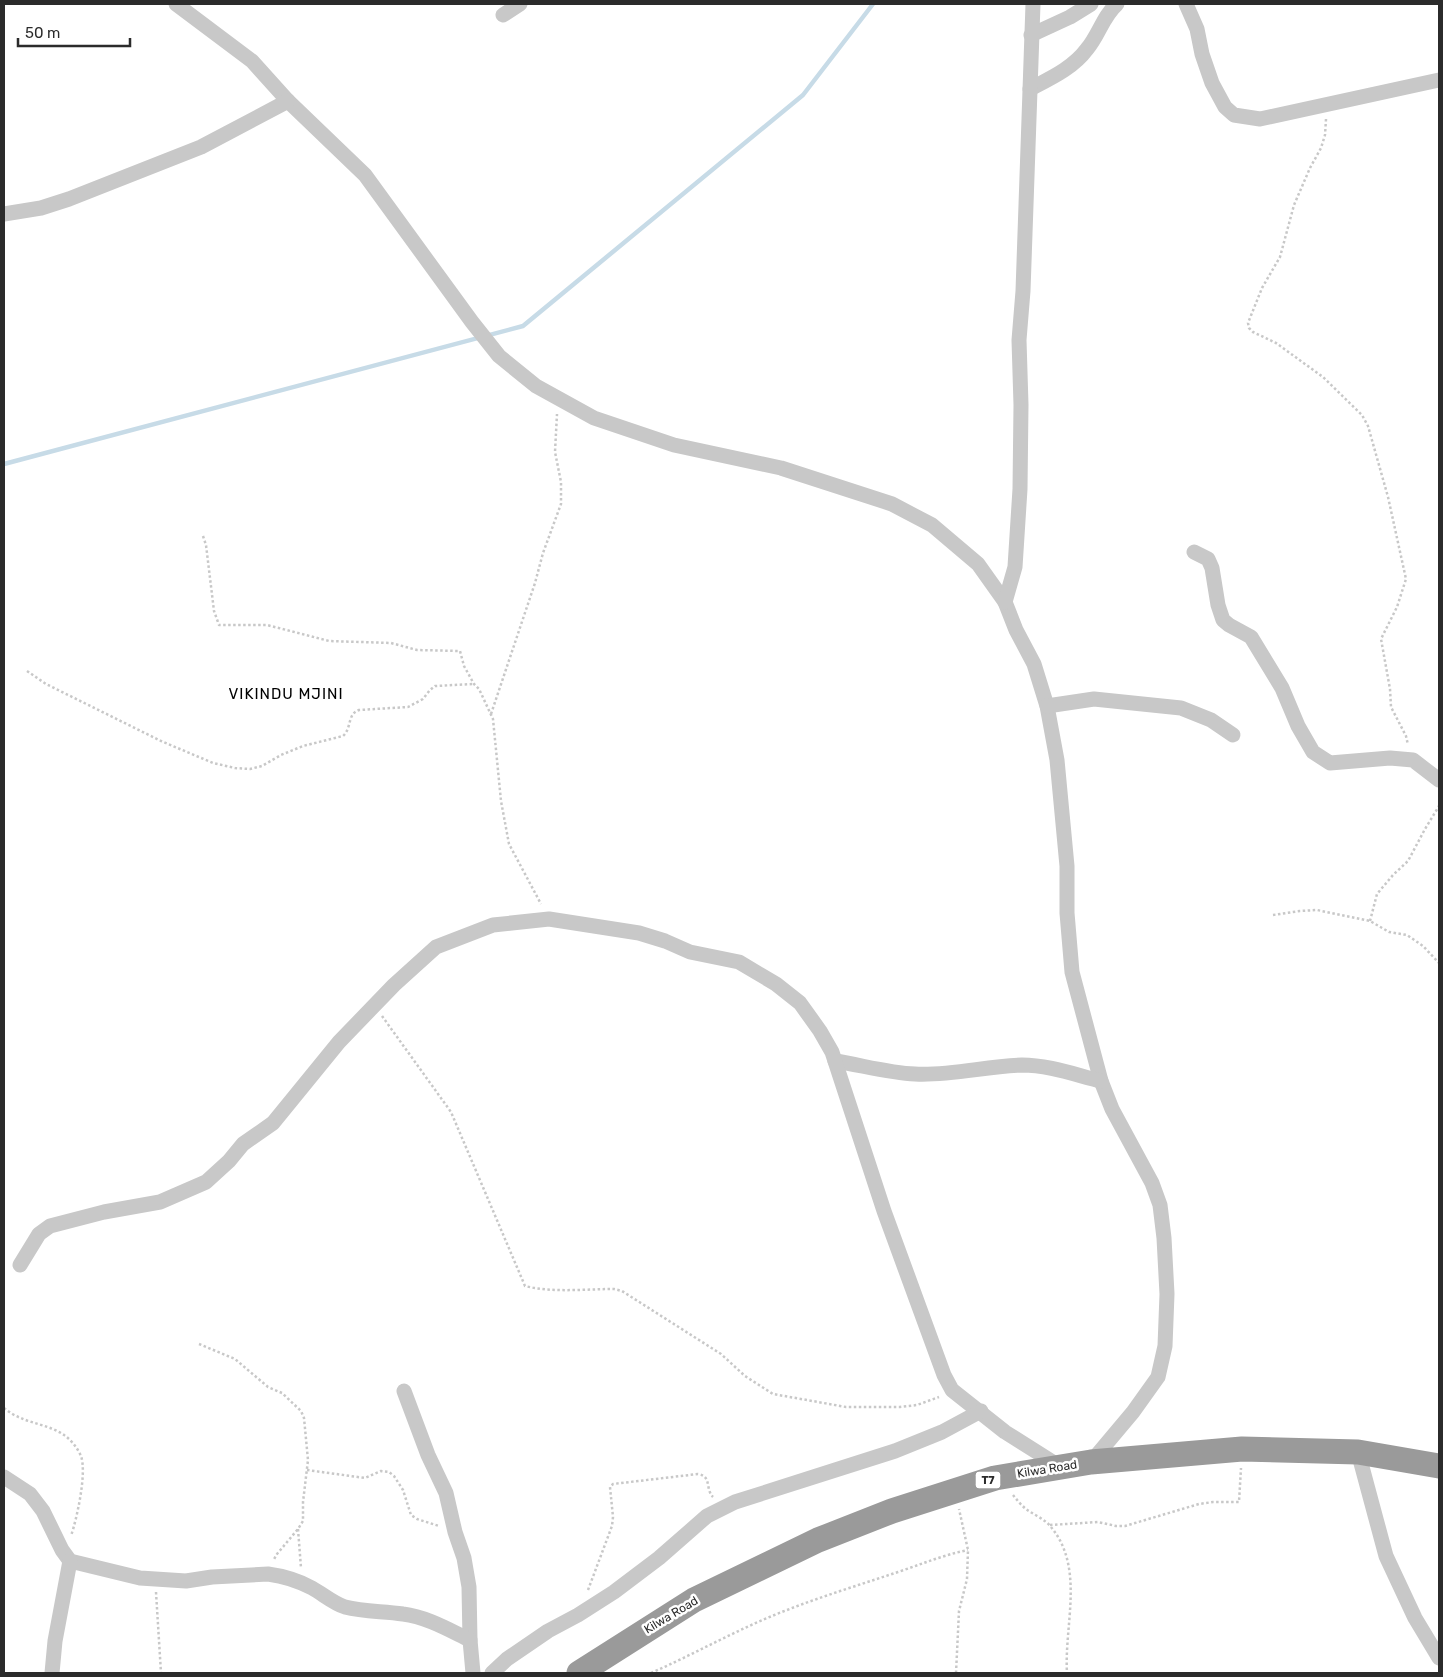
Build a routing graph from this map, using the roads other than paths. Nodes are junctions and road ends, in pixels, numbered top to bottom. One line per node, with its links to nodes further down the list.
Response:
1 (176, 4): 11 (street)
2 (520, 4): 7 (street)
3 (1033, 4): 8 (street)
4 (1091, 4): 8 (street)
5 (1117, 4): 10 (street)
6 (1186, 4): 9 (street)
7 (503, 15)
8 (1031, 35): 10 (street)
9 (1439, 80)
10 (1030, 89): 14 (street)
11 (288, 100): 12 (street); 14 (street)
12 (4, 214)
13 (1194, 552): 17 (street)
14 (1005, 602): 15 (street)
15 (1047, 706): 16 (street); 19 (street)
16 (1233, 735)
17 (1439, 780)
18 (835, 1061): 19 (street); 20 (street); 22 (street)
19 (1101, 1081): 24 (street)
20 (20, 1265)
21 (404, 1391): 29 (street)
22 (981, 1411): 25 (street); 33 (street)
23 (1358, 1452): 24 (highway, Kilwa Road / T7); 26 (highway, Kilwa Road / T7); 30 (street)
24 (1091, 1462): 25 (highway, Kilwa Road / T7)
25 (1059, 1466): 34 (highway, Kilwa Road / T7)
26 (1439, 1466)
27 (4, 1477): 28 (street)
28 (67, 1557): 29 (street); 31 (street)
29 (470, 1640): 32 (street)
30 (1439, 1658)
31 (52, 1673)
32 (473, 1673)
33 (492, 1673)
34 (579, 1673)

